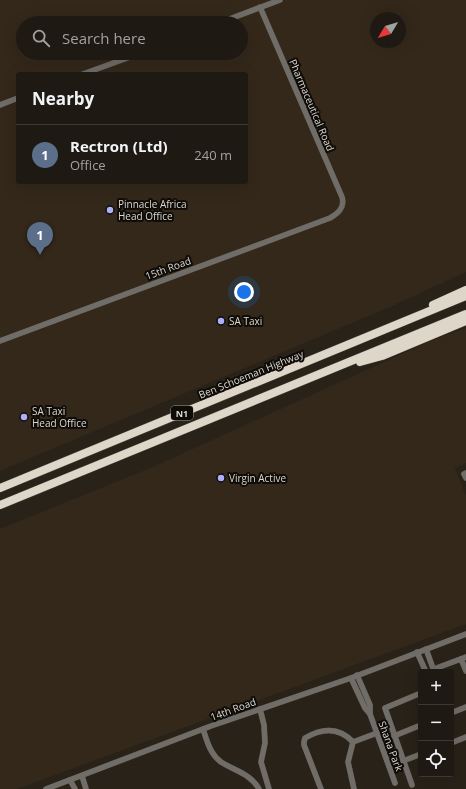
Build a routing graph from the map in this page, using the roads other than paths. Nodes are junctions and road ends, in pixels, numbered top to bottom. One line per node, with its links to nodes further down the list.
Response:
1 (280, 0): 2 (street)
2 (260, 7): 3 (street); 8 (street, Pharmaceutical Road)
3 (237, 16)
4 (122, 60): 5 (street)
5 (89, 72)
6 (16, 99): 7 (street)
7 (0, 105)
8 (340, 210): 14 (street, 15th Road)
9 (466, 290): 12 (highway)
10 (466, 296): 12 (highway, Ben Schoeman Highway / N1)
11 (466, 314): 15 (highway, N1)
12 (413, 318): 16 (highway, Ben Schoeman Highway / N1)
13 (466, 321): 15 (highway)
14 (0, 341)
15 (348, 363): 17 (highway, N1)
16 (0, 488)
17 (0, 504)
18 (466, 634): 19 (street, 14th Road)
19 (426, 649): 20 (street, 14th Road); 23 (street)
20 (417, 652): 22 (street); 26 (street, 14th Road)
21 (464, 658): 24 (street); 25 (street)
22 (425, 669)
23 (434, 669)
24 (436, 669)
25 (466, 671)
26 (357, 675): 27 (street, 14th Road); 32 (street, Shana Park)
27 (351, 678): 30 (street, 14th Road); 32 (street, Shana Park)
28 (418, 693): 36 (street)
29 (466, 707): 31 (street)
30 (260, 709): 34 (street, 14th Road); 50 (street)
31 (454, 712)
32 (370, 714): 35 (street, Shana Park)
33 (418, 726): 36 (street)
34 (203, 729): 42 (street, 14th Road); 49 (street)
35 (377, 733): 38 (street); 44 (street, Shana Park)
36 (394, 736): 41 (street)
37 (466, 737): 39 (street)
38 (353, 742): 51 (street); 52 (street)
39 (454, 742)
40 (418, 755): 41 (street)
41 (403, 761): 45 (street)
42 (82, 776): 43 (street, 14th Road); 48 (street)
43 (70, 780): 46 (street, 14th Road); 47 (street)
44 (395, 783)
45 (412, 785)
46 (46, 789)
47 (75, 789)
48 (86, 789)
49 (259, 789)
50 (269, 789)
51 (321, 789)
52 (354, 789)

